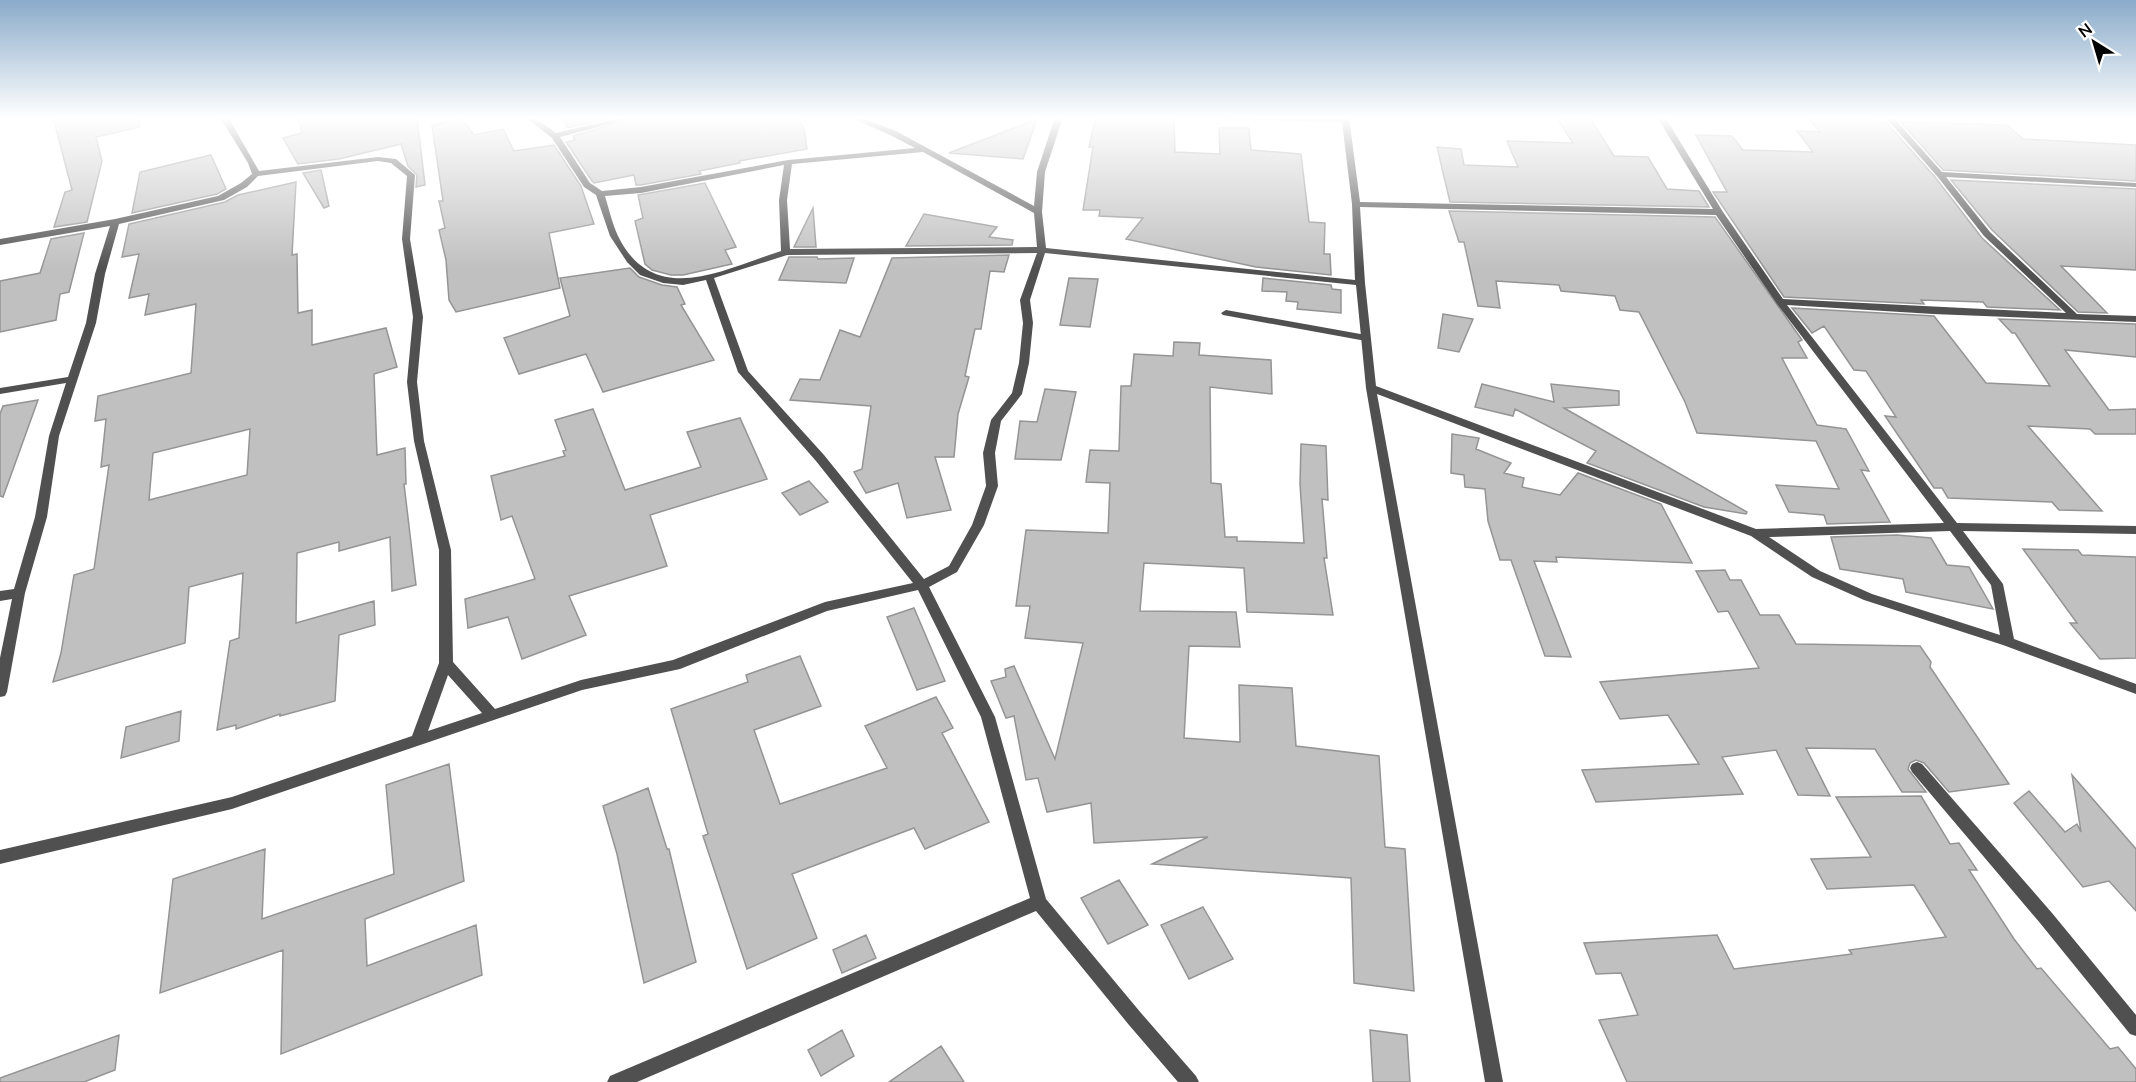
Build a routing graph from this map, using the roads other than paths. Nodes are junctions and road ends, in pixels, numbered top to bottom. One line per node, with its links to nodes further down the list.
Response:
1 (254, 167): 12 (street)
2 (309, 167): 12 (street)
3 (401, 167): 40 (street)
4 (575, 167): 15 (street)
5 (759, 167): 15 (street)
6 (787, 167): 22 (street)
7 (955, 167): 17 (street)
8 (1042, 167): 17 (street)
9 (1351, 167): 16 (street)
10 (1692, 167): 18 (street)
11 (1934, 167): 13 (street)
12 (256, 174): 19 (street)
13 (1940, 174): 14 (street); 27 (street)
14 (2136, 185)
15 (600, 194): 23 (street)
16 (1356, 204): 18 (street); 24 (street)
17 (1038, 212): 21 (street)
18 (1719, 212): 25 (street)
19 (115, 222): 20 (street); 30 (street)
20 (0, 242)
21 (1042, 250): 22 (street); 24 (street); 36 (street)
22 (786, 252): 23 (street)
23 (709, 277): 36 (street)
24 (1360, 283): 29 (street)
25 (1780, 302): 27 (street); 33 (street)
26 (1226, 313): 29 (street)
27 (2075, 317): 28 (street)
28 (2136, 320)
29 (1366, 338): 31 (street)
30 (74, 379): 32 (street); 37 (street)
31 (1371, 388): 35 (street); 51 (street)
32 (0, 391)
33 (1952, 527): 34 (street); 35 (street); 39 (street)
34 (2136, 530)
35 (1755, 533): 39 (street)
36 (922, 585): 43 (street); 47 (street)
37 (19, 593): 38 (street); 42 (street)
38 (0, 596)
39 (2008, 642): 41 (street)
40 (446, 663): 43 (street); 44 (street)
41 (2136, 689)
42 (0, 692)
43 (493, 716): 44 (street)
44 (417, 741): 46 (street)
45 (1917, 768): 48 (street)
46 (0, 857)
47 (1039, 902): 49 (street); 50 (street)
48 (2136, 1028)
49 (616, 1082)
50 (1190, 1082)
51 (1494, 1082)

